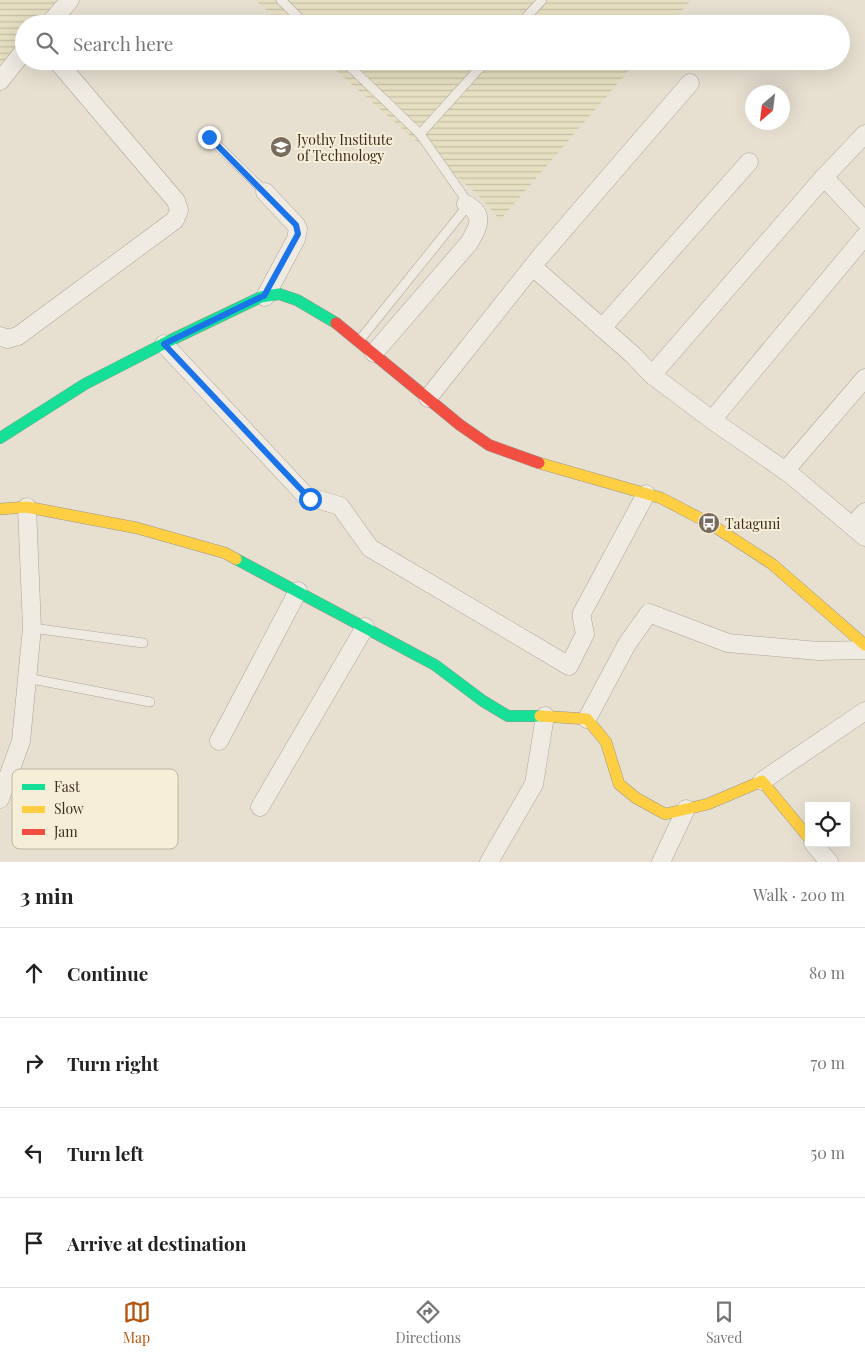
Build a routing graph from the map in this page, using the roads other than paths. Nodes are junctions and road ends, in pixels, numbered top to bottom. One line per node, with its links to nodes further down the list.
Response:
1 (70, 0): 4 (street)
2 (281, 0): 5 (lane)
3 (542, 0): 6 (lane)
4 (57, 15)
5 (296, 15)
6 (528, 15)
7 (15, 62): 11 (street)
8 (65, 70): 25 (street)
9 (353, 70): 13 (lane)
10 (478, 70): 13 (lane)
11 (0, 81)
12 (690, 83): 22 (street)
13 (420, 134): 19 (lane)
14 (865, 134): 17 (street)
15 (209, 137): 18 (lane)
16 (749, 162): 24 (street)
17 (824, 177): 20 (street); 29 (street)
18 (265, 192): 23 (street)
19 (466, 204): 26 (lane); 28 (street)
20 (865, 221)
21 (865, 236): 32 (street)
22 (533, 267): 24 (street); 31 (street)
23 (264, 296): 26 (main road); 27 (main road)
24 (602, 328): 29 (street)
25 (0, 336)
26 (359, 341): 28 (main road)
27 (164, 344): 33 (main road); 35 (street)
28 (374, 353): 31 (main road)
29 (652, 375): 32 (street)
30 (865, 378): 34 (street)
31 (428, 398): 35 (main road)
32 (712, 420): 34 (street)
33 (0, 438)
34 (785, 470): 39 (street)
35 (646, 494): 44 (main road)
36 (27, 507): 37 (main road); 40 (main road); 42 (street)
37 (0, 509)
38 (865, 512): 39 (street)
39 (858, 532)
40 (298, 591): 41 (main road); 51 (street)
41 (365, 627): 49 (main road); 54 (street)
42 (32, 628): 43 (lane); 46 (street)
43 (143, 643)
44 (865, 645)
45 (865, 650): 50 (street)
46 (27, 678): 47 (lane); 53 (street)
47 (150, 702)
48 (865, 711): 52 (street)
49 (544, 716): 50 (main road); 58 (street)
50 (588, 720): 55 (main road)
51 (219, 741)
52 (762, 781): 55 (main road); 56 (main road)
53 (0, 799)
54 (260, 807)
55 (686, 809): 59 (street)
56 (805, 833)
57 (816, 847): 60 (street)
58 (489, 862)
59 (661, 862)
60 (829, 862)

